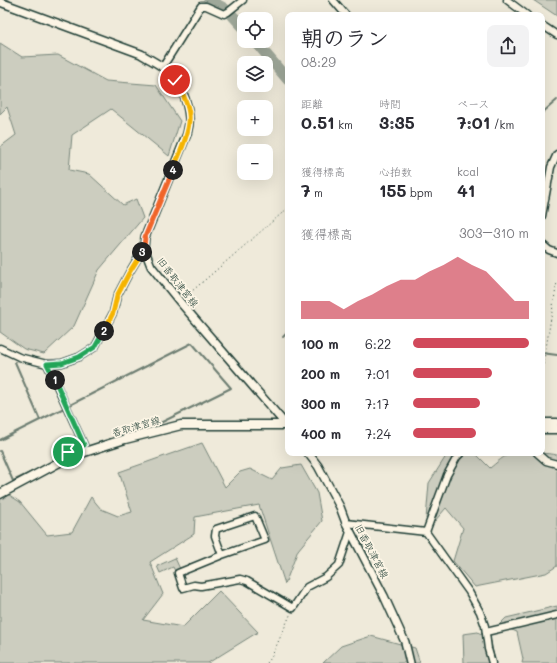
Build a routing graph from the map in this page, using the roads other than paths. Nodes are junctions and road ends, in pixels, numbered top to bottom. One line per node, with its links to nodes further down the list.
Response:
1 (243, 0): 9 (street)
2 (333, 0): 5 (street)
3 (507, 0): 6 (street)
4 (0, 2): 9 (street)
5 (343, 12)
6 (522, 12)
7 (545, 26): 8 (street)
8 (557, 35)
9 (162, 68): 13 (street)
10 (557, 154): 11 (street)
11 (545, 200)
12 (545, 247): 14 (street)
13 (144, 248): 16 (street); 19 (street, 旧香取津宮線)
14 (557, 253)
15 (0, 348): 16 (street)
16 (47, 364): 26 (street)
17 (545, 422): 18 (street)
18 (557, 422)
19 (285, 424)
20 (285, 426): 26 (main road, 香取津宮線)
21 (545, 429): 22 (main road)
22 (557, 429)
23 (310, 456): 29 (street, 旧香取津宮線)
24 (458, 456): 31 (street)
25 (540, 456): 27 (street)
26 (69, 457): 28 (main road, 香取津宮線)
27 (557, 464)
28 (0, 494)
29 (346, 523): 30 (street, 旧香取津宮線); 31 (street)
30 (350, 532): 32 (street); 35 (street, 旧香取津宮線)
31 (426, 532): 34 (street)
32 (222, 555): 32 (street)
33 (557, 615): 34 (street)
34 (486, 632): 36 (street)
35 (410, 663)
36 (492, 663)

